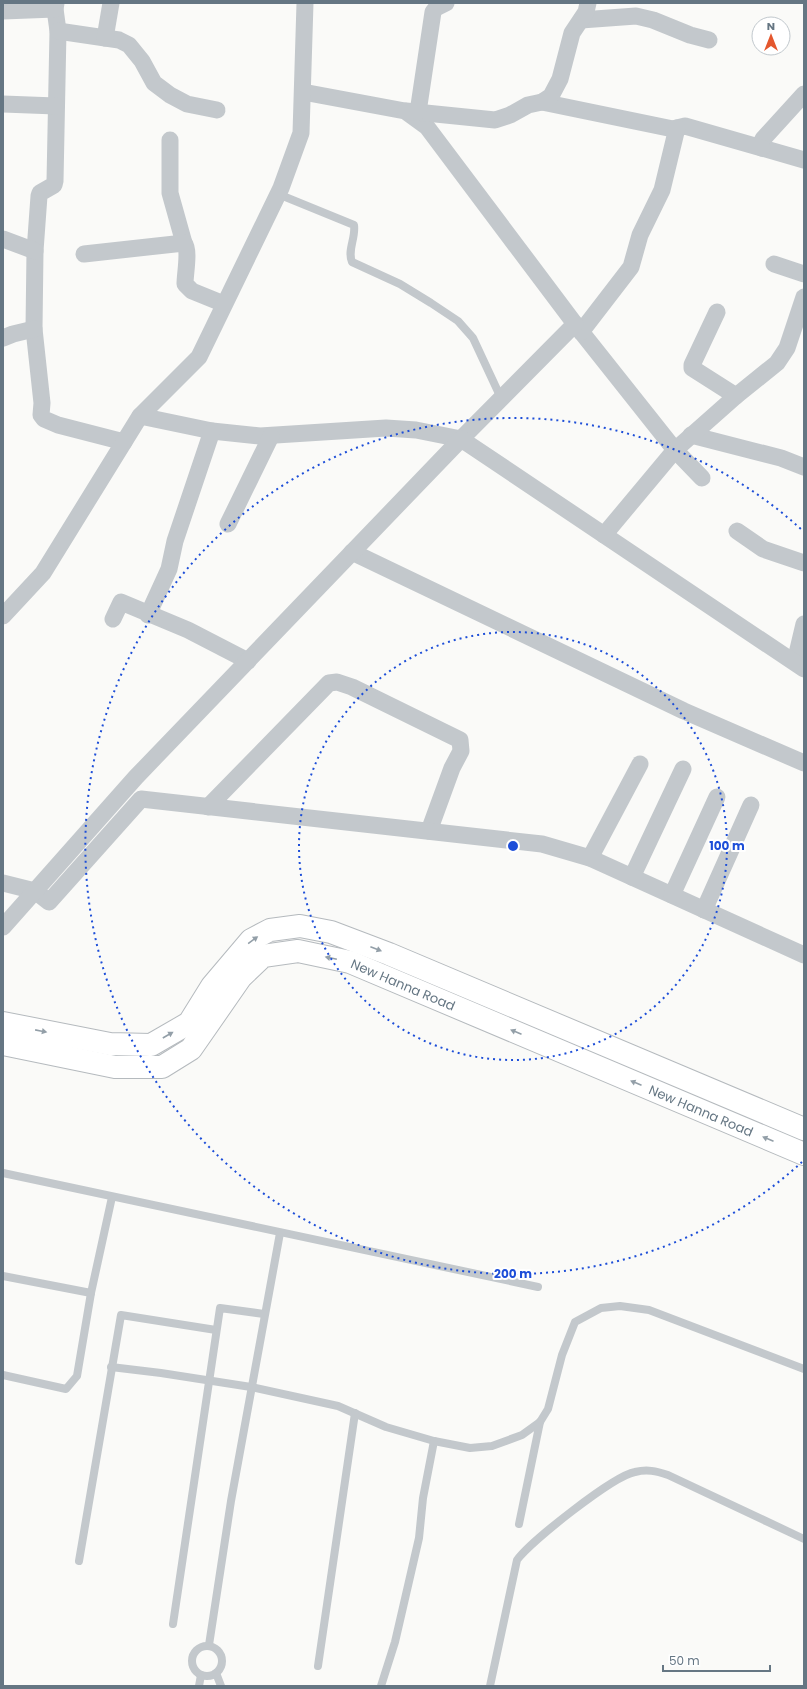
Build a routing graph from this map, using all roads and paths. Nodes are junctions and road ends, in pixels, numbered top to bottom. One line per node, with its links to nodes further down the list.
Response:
1 (111, 3): 9 (street)
2 (304, 3): 11 (street)
3 (446, 3): 17 (street)
4 (588, 3): 7 (street)
5 (55, 6): 6 (street); 8 (street)
6 (3, 11)
7 (581, 20): 10 (street); 13 (street)
8 (58, 31): 9 (street); 15 (street)
9 (105, 38): 16 (street)
10 (709, 40)
11 (303, 92): 17 (street); 22 (street)
12 (804, 94): 20 (street)
13 (542, 102): 17 (street); 18 (street)
14 (3, 104): 15 (street)
15 (56, 106): 25 (street)
16 (217, 110)
17 (412, 112): 32 (street)
18 (677, 128): 20 (street); 32 (street)
19 (170, 140): 24 (street)
20 (762, 148): 21 (street)
21 (804, 160)
22 (278, 194): 30 (street); 36 (lane)
23 (3, 239): 25 (street)
24 (184, 243): 26 (street); 30 (street)
25 (35, 251): 33 (street)
26 (84, 254)
27 (774, 264): 28 (street)
28 (804, 274)
29 (804, 297): 35 (street)
30 (224, 304): 37 (street)
31 (717, 312): 35 (street)
32 (578, 328): 36 (street); 43 (street)
33 (34, 329): 34 (street); 42 (street)
34 (3, 338)
35 (736, 396): 39 (street)
36 (501, 398): 41 (street)
37 (140, 416): 38 (street); 42 (street)
38 (212, 431): 40 (street); 51 (street)
39 (691, 435): 43 (street); 44 (street)
40 (271, 436): 41 (street); 46 (street)
41 (461, 439): 48 (street); 49 (street)
42 (124, 442): 52 (street)
43 (675, 450): 45 (street); 48 (street)
44 (804, 467)
45 (702, 478)
46 (228, 524)
47 (736, 531): 50 (street)
48 (604, 535): 56 (street)
49 (352, 552): 55 (street); 57 (street)
50 (804, 563)
51 (148, 615): 53 (street); 55 (street)
52 (3, 616)
53 (113, 619)
54 (804, 624): 56 (street)
55 (248, 661): 67 (street)
56 (799, 665)
57 (804, 763)
58 (640, 764): 64 (street)
59 (683, 769): 65 (street)
60 (717, 797): 68 (street)
61 (751, 806): 69 (street)
62 (208, 807): 63 (street); 63 (street); 67 (street)
63 (428, 831): 64 (street)
64 (590, 858): 65 (street)
65 (632, 877): 68 (street)
66 (3, 884): 67 (street)
67 (35, 891): 70 (street)
68 (672, 895): 69 (street)
69 (704, 910): 71 (street)
70 (3, 927)
71 (804, 955)
72 (3, 1023): 74 (main road, New Hanna Road, one-way to 74)
73 (3, 1044): 75 (main road, New Hanna Road, one-way to 73)
74 (804, 1128)
75 (804, 1154)
76 (3, 1173): 77 (lane)
77 (112, 1197): 78 (lane); 81 (lane)
78 (280, 1233): 80 (lane); 82 (lane)
79 (3, 1276): 81 (lane)
80 (538, 1288)
81 (91, 1293): 86 (lane)
82 (264, 1314): 83 (lane); 88 (lane)
83 (216, 1330): 84 (lane); 87 (lane)
84 (111, 1367): 87 (lane); 94 (lane)
85 (804, 1369): 90 (lane)
86 (3, 1375)
87 (208, 1381): 88 (lane); 95 (lane)
88 (251, 1387): 89 (lane); 96 (lane)
89 (355, 1413): 91 (lane); 97 (lane)
90 (540, 1422): 91 (lane); 92 (lane)
91 (434, 1441): 102 (lane)
92 (518, 1524)
93 (804, 1539): 103 (lane)
94 (79, 1561)
95 (173, 1624)
96 (209, 1645): 98 (lane); 99 (lane)
97 (318, 1666)
98 (216, 1673): 99 (lane); 101 (lane)
99 (201, 1675): 100 (lane)
100 (199, 1686)
101 (221, 1686)
102 (381, 1686)
103 (490, 1686)

